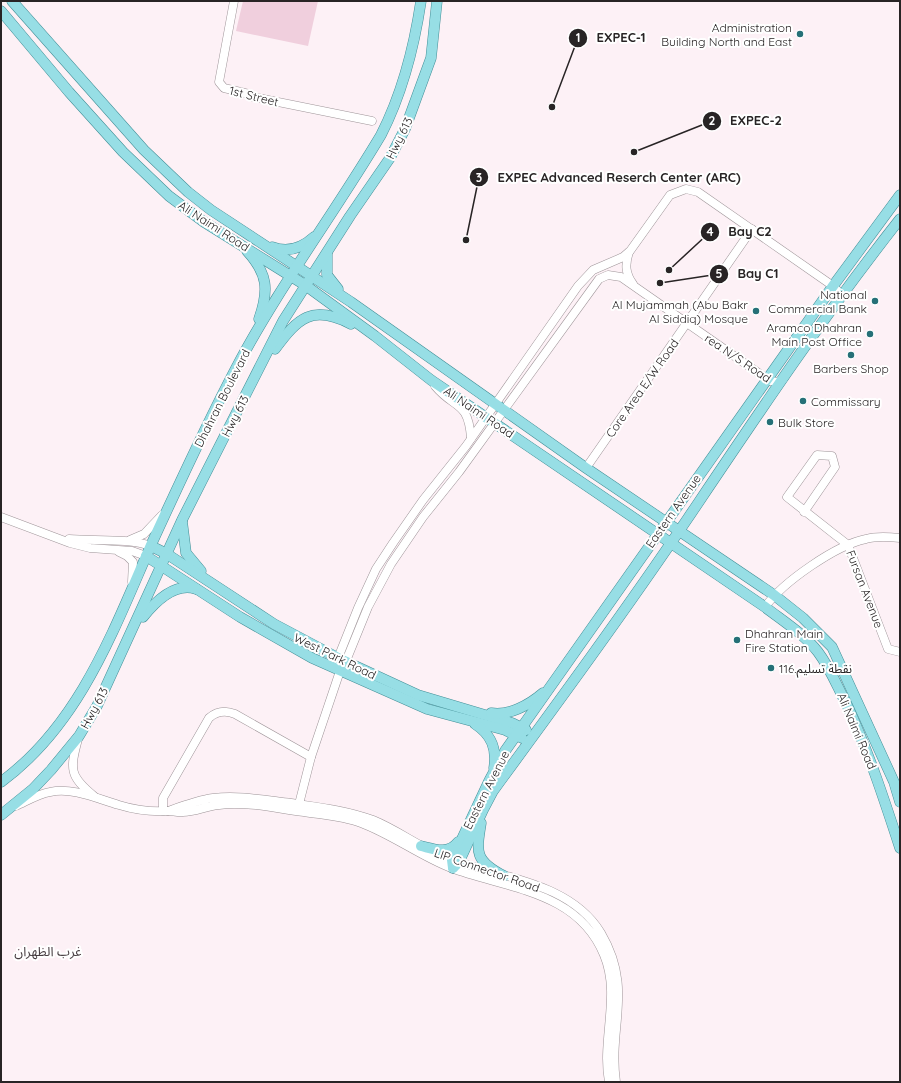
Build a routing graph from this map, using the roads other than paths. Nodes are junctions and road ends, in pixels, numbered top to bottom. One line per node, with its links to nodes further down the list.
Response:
1 (12, 1): 12 (main road, Ali Naimi Road)
2 (234, 1): 6 (street, 1st Street)
3 (421, 1): 9 (main road, Dhahran Boulevard)
4 (437, 1): 14 (main road, Hwy 613)
5 (1, 11): 11 (main road, Ali Naimi Road)
6 (372, 121)
7 (900, 195): 19 (main road, Eastern Avenue)
8 (900, 219): 21 (main road, Eastern Avenue)
9 (323, 229): 12 (main road); 15 (main road, Dhahran Boulevard)
10 (752, 229): 13 (street); 19 (street); 23 (street, Core Area E/W Road)
11 (239, 242): 17 (main road, Ali Naimi Road); 25 (main road)
12 (262, 243): 15 (main road, Ali Naimi Road)
13 (630, 251): 20 (street); 30 (street)
14 (327, 252): 16 (main road, Hwy 613); 22 (main road)
15 (298, 266): 16 (main road, Ali Naimi Road); 17 (main road, Dhahran Boulevard)
16 (311, 275): 18 (main road, Hwy 613); 22 (main road, Ali Naimi Road)
17 (291, 276): 18 (main road, Ali Naimi Road); 25 (main road, Dhahran Boulevard)
18 (305, 285): 24 (main road, Ali Naimi Road); 26 (main road, Hwy 613)
19 (833, 286): 21 (street); 28 (main road, Eastern Avenue)
20 (635, 287): 23 (street, rea N/S Road); 30 (street, rea N/S Road)
21 (838, 300): 27 (main road, Eastern Avenue)
22 (351, 302): 30 (main road, Ali Naimi Road)
23 (687, 323): 28 (street, rea N/S Road); 33 (street, Core Area E/W Road)
24 (375, 336): 26 (main road); 29 (main road, Ali Naimi Road)
25 (253, 339): 34 (main road, Dhahran Boulevard)
26 (260, 368): 37 (main road, Hwy 613)
27 (783, 378): 28 (street, rea N/S Road); 39 (main road, Eastern Avenue)
28 (767, 379): 38 (main road, Eastern Avenue)
29 (431, 380): 31 (main road, Ali Naimi Road); 32 (street)
30 (499, 406): 31 (street); 33 (main road, Ali Naimi Road)
31 (490, 420): 32 (street); 40 (main road, Ali Naimi Road); 58 (street)
32 (471, 438): 58 (street)
33 (586, 468): 38 (main road, Ali Naimi Road)
34 (168, 508): 43 (street); 46 (main road, Dhahran Boulevard)
35 (804, 512): 35 (street, Fursan Avenue); 45 (street, Fursan Avenue)
36 (1, 517): 41 (street)
37 (182, 520): 48 (main road, Hwy 613); 51 (main road)
38 (665, 523): 39 (main road, Ali Naimi Road); 40 (main road, Eastern Avenue)
39 (678, 531): 44 (main road, Eastern Avenue); 54 (main road, Ali Naimi Road)
40 (658, 533): 44 (main road, Ali Naimi Road); 60 (main road, Eastern Avenue)
41 (58, 538): 43 (street); 47 (street)
42 (900, 538): 45 (street)
43 (127, 541): 46 (street)
44 (671, 542): 55 (main road, Ali Naimi Road); 64 (main road, Eastern Avenue)
45 (848, 545): 54 (street); 57 (street, Fursan Avenue)
46 (151, 546): 48 (main road, West Park Road); 49 (main road, Dhahran Boulevard)
47 (106, 549): 49 (street); 52 (street)
48 (167, 554): 50 (main road, Hwy 613); 51 (main road, West Park Road)
49 (146, 556): 50 (main road, West Park Road); 52 (main road, Dhahran Boulevard)
50 (163, 565): 53 (main road, West Park Road); 56 (main road, Hwy 613)
51 (217, 587): 58 (main road, West Park Road)
52 (132, 588): 67 (main road, Dhahran Boulevard)
53 (202, 592): 56 (main road); 59 (main road, West Park Road)
54 (774, 595): 55 (street); 69 (main road, Ali Naimi Road)
55 (765, 607): 77 (main road, Ali Naimi Road)
56 (131, 633): 63 (main road, Hwy 613)
57 (900, 652)
58 (342, 659): 59 (street); 61 (main road, West Park Road)
59 (340, 671): 61 (main road, West Park Road); 65 (street)
60 (556, 680): 61 (main road); 62 (main road, Eastern Avenue)
61 (470, 716): 62 (main road, West Park Road); 66 (main road)
62 (519, 731): 64 (main road, West Park Road); 66 (main road, Eastern Avenue)
63 (78, 736): 68 (street, LIP Connector Road); 71 (main road, Hwy 613)
64 (532, 739): 72 (main road, Eastern Avenue)
65 (311, 757): 70 (street); 73 (street)
66 (494, 770): 75 (main road, Eastern Avenue)
67 (1, 782)
68 (97, 798): 71 (street, LIP Connector Road); 73 (street, LIP Connector Road)
69 (900, 802)
70 (298, 808): 73 (street, LIP Connector Road); 76 (street, LIP Connector Road); 78 (street, LIP Connector Road)
71 (10, 809): 74 (main road, Hwy 613)
72 (483, 810): 78 (main road, Eastern Avenue); 79 (main road, Eastern Avenue)
73 (166, 811)
74 (1, 815)
75 (462, 837): 76 (main road, Eastern Avenue); 78 (main road, Eastern Avenue)
76 (421, 846): 78 (street, LIP Connector Road)
77 (900, 848)
78 (455, 864): 79 (street, LIP Connector Road); 80 (street, LIP Connector Road)
79 (504, 876): 81 (street, LIP Connector Road)
80 (609, 1082)
81 (616, 1082)

